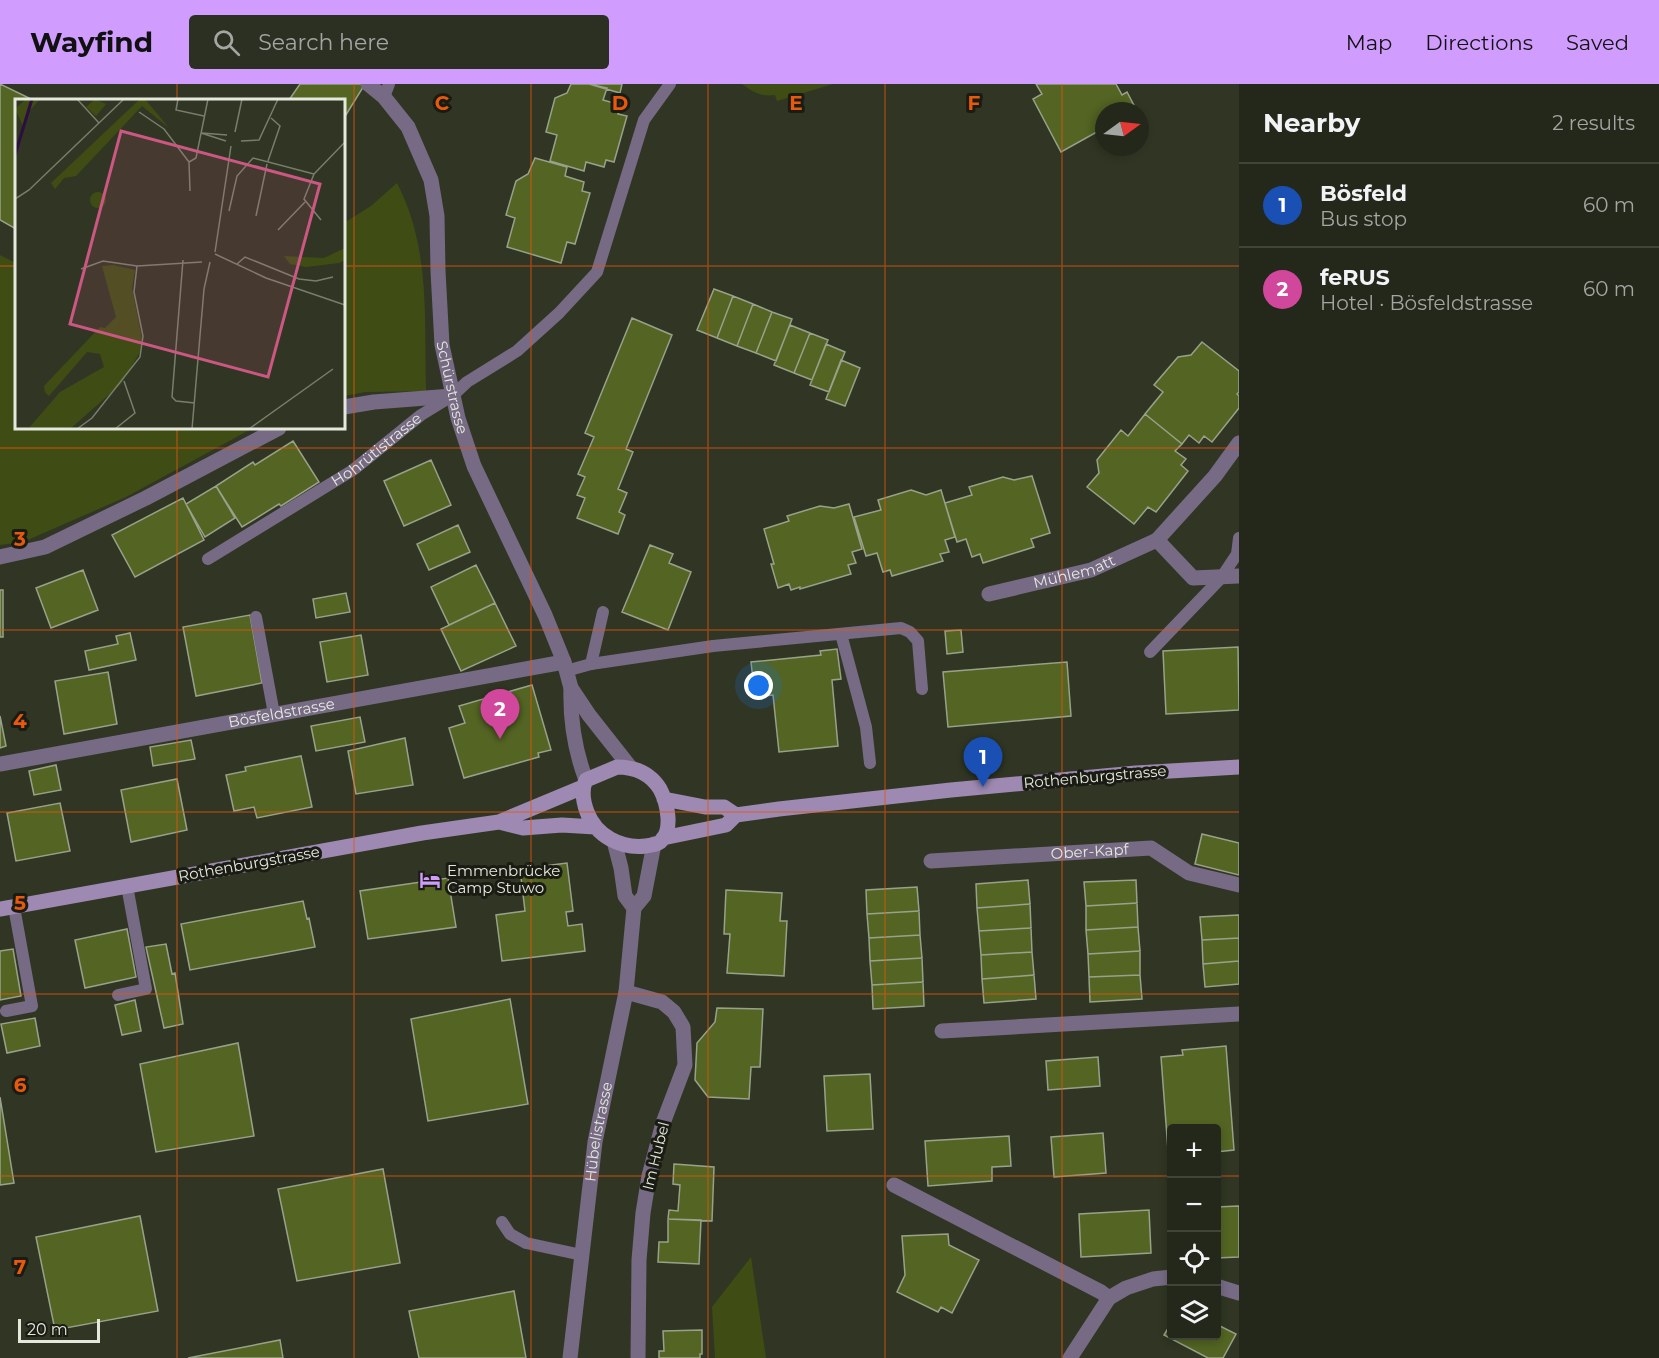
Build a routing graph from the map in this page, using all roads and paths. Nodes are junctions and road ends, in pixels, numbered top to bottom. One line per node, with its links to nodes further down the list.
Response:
1 (368, 84): 3 (street, Schürstrasse)
2 (670, 84): 4 (lane)
3 (387, 91): 4 (street, Schürstrasse)
4 (452, 396): 5 (street, Hohrütistrasse); 11 (lane, Hohrütistrasse); 20 (street, Schürstrasse)
5 (345, 407)
6 (277, 429): 10 (street)
7 (1239, 443): 9 (street, Mühlematt)
8 (1239, 538): 13 (lane)
9 (1157, 540): 13 (street); 14 (street, Mühlematt)
10 (0, 558)
11 (208, 559)
12 (1239, 576): 13 (street)
13 (1221, 578): 18 (lane)
14 (989, 594)
15 (603, 612): 19 (lane)
16 (256, 617): 23 (lane)
17 (841, 634): 19 (lane); 22 (lane); 24 (lane)
18 (1150, 652)
19 (591, 664): 20 (lane)
20 (565, 667): 21 (street, Schürstrasse); 23 (street, Bösfeldstrasse)
21 (571, 688): 26 (street, Schürstrasse); 28 (street, Schürstrasse)
22 (922, 689)
23 (274, 714): 25 (street, Bösfeldstrasse)
24 (870, 763)
25 (0, 764)
26 (630, 767): 28 (main road); 29 (main road)
27 (1239, 767): 30 (main road, Rothenburgstrasse)
28 (584, 783): 31 (main road, Rothenburgstrasse); 32 (main road)
29 (664, 799): 30 (main road, Rothenburgstrasse); 34 (main road)
30 (736, 815): 34 (main road, Rothenburgstrasse)
31 (499, 822): 32 (main road, Rothenburgstrasse); 37 (main road, Rothenburgstrasse)
32 (595, 827): 33 (main road)
33 (614, 841): 34 (main road); 39 (street, Hübelistrasse)
34 (658, 841): 39 (street, Hübelistrasse)
35 (931, 861): 36 (street, Ober-Kapf)
36 (1239, 885)
37 (127, 886): 38 (main road, Rothenburgstrasse); 41 (lane)
38 (7, 908): 42 (lane)
39 (634, 908): 40 (street, Hübelistrasse)
40 (626, 992): 47 (street, Hübelistrasse); 53 (street, Im Hubel)
41 (118, 995)
42 (6, 1011)
43 (1239, 1014): 44 (street)
44 (942, 1031)
45 (894, 1185): 51 (street)
46 (502, 1222): 47 (lane)
47 (582, 1255): 52 (street, Hübelistrasse)
48 (1167, 1278): 51 (street)
49 (1221, 1288): 50 (street)
50 (1239, 1293)
51 (1109, 1298): 54 (street)
52 (570, 1358)
53 (638, 1358)
54 (1070, 1358)

